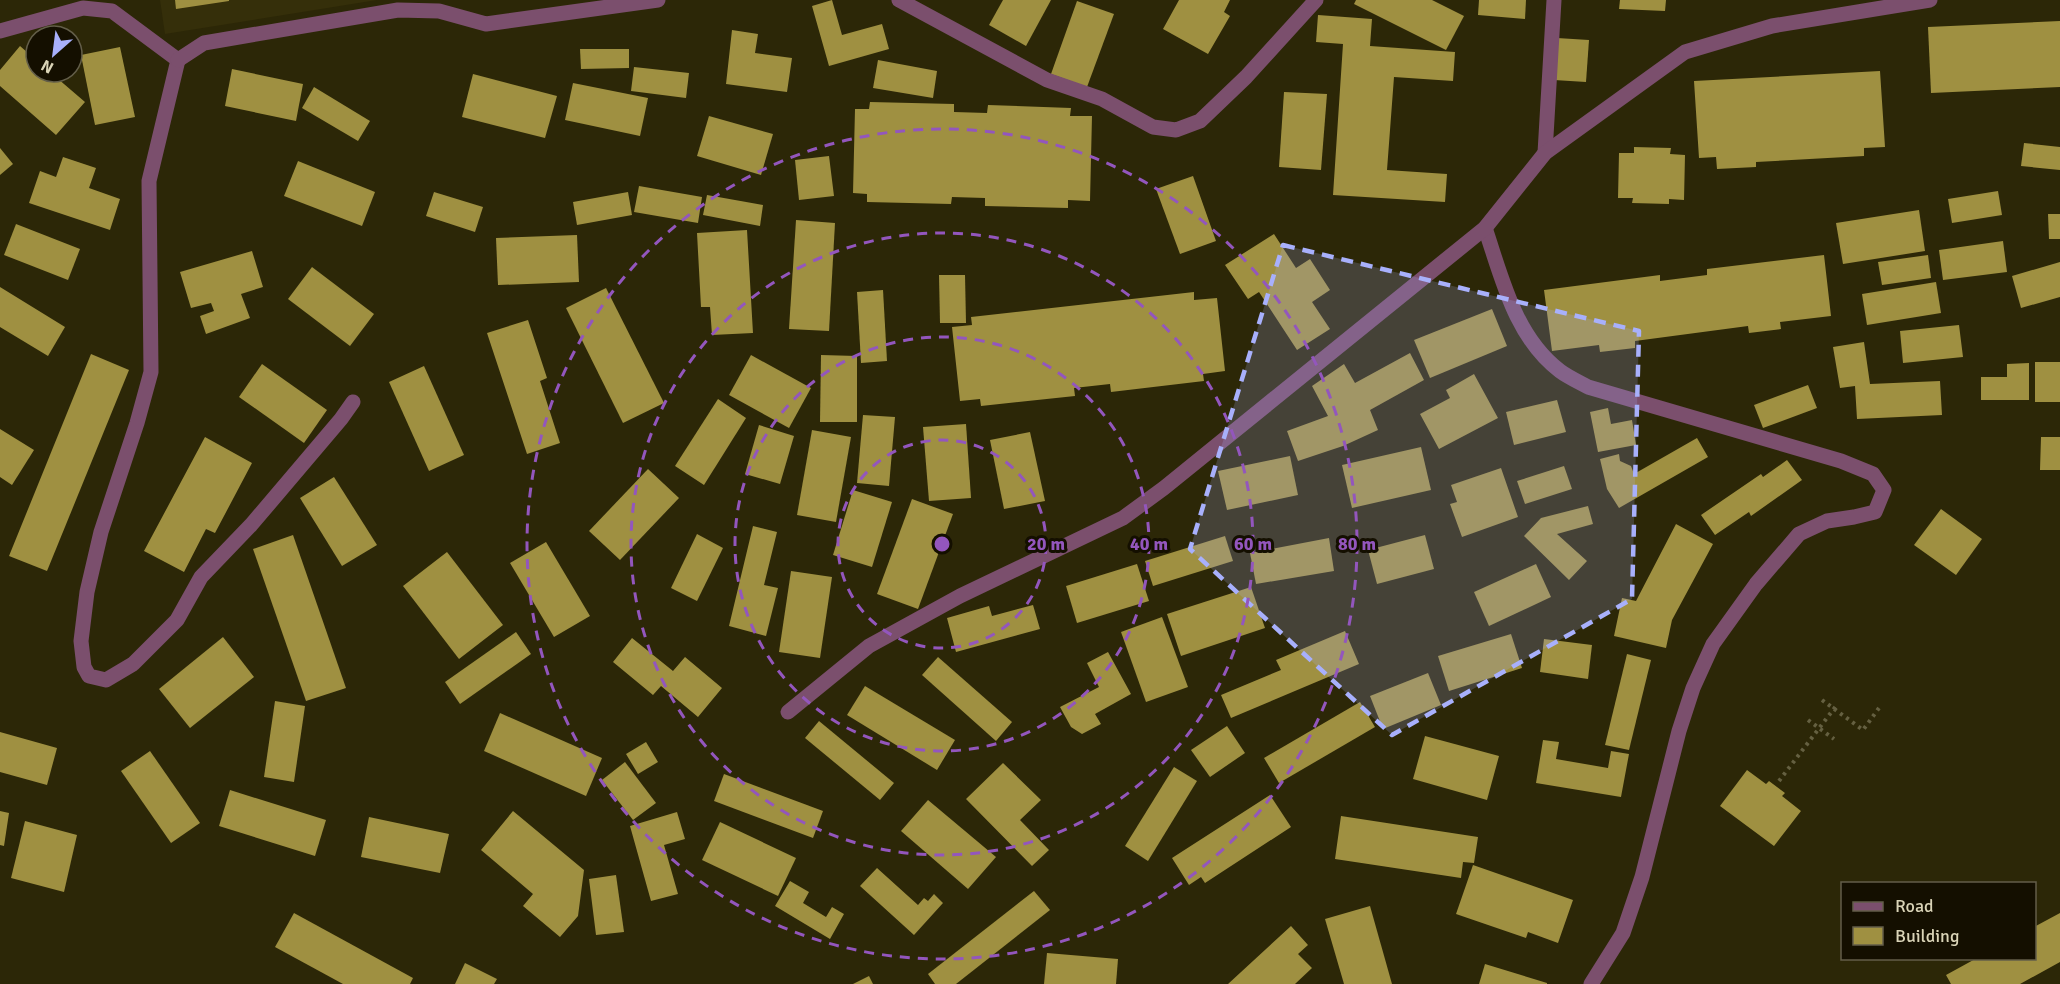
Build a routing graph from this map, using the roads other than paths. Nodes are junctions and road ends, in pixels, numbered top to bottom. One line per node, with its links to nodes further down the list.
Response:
1 (658, 0): 7 (street)
2 (899, 0): 3 (street)
3 (1316, 0)
4 (1554, 0): 8 (street)
5 (1930, 0): 8 (street)
6 (0, 31): 7 (street)
7 (178, 60): 10 (street)
8 (1545, 153): 9 (street)
9 (1485, 228): 11 (street); 12 (street)
10 (353, 402)
11 (788, 712)
12 (1591, 984)

